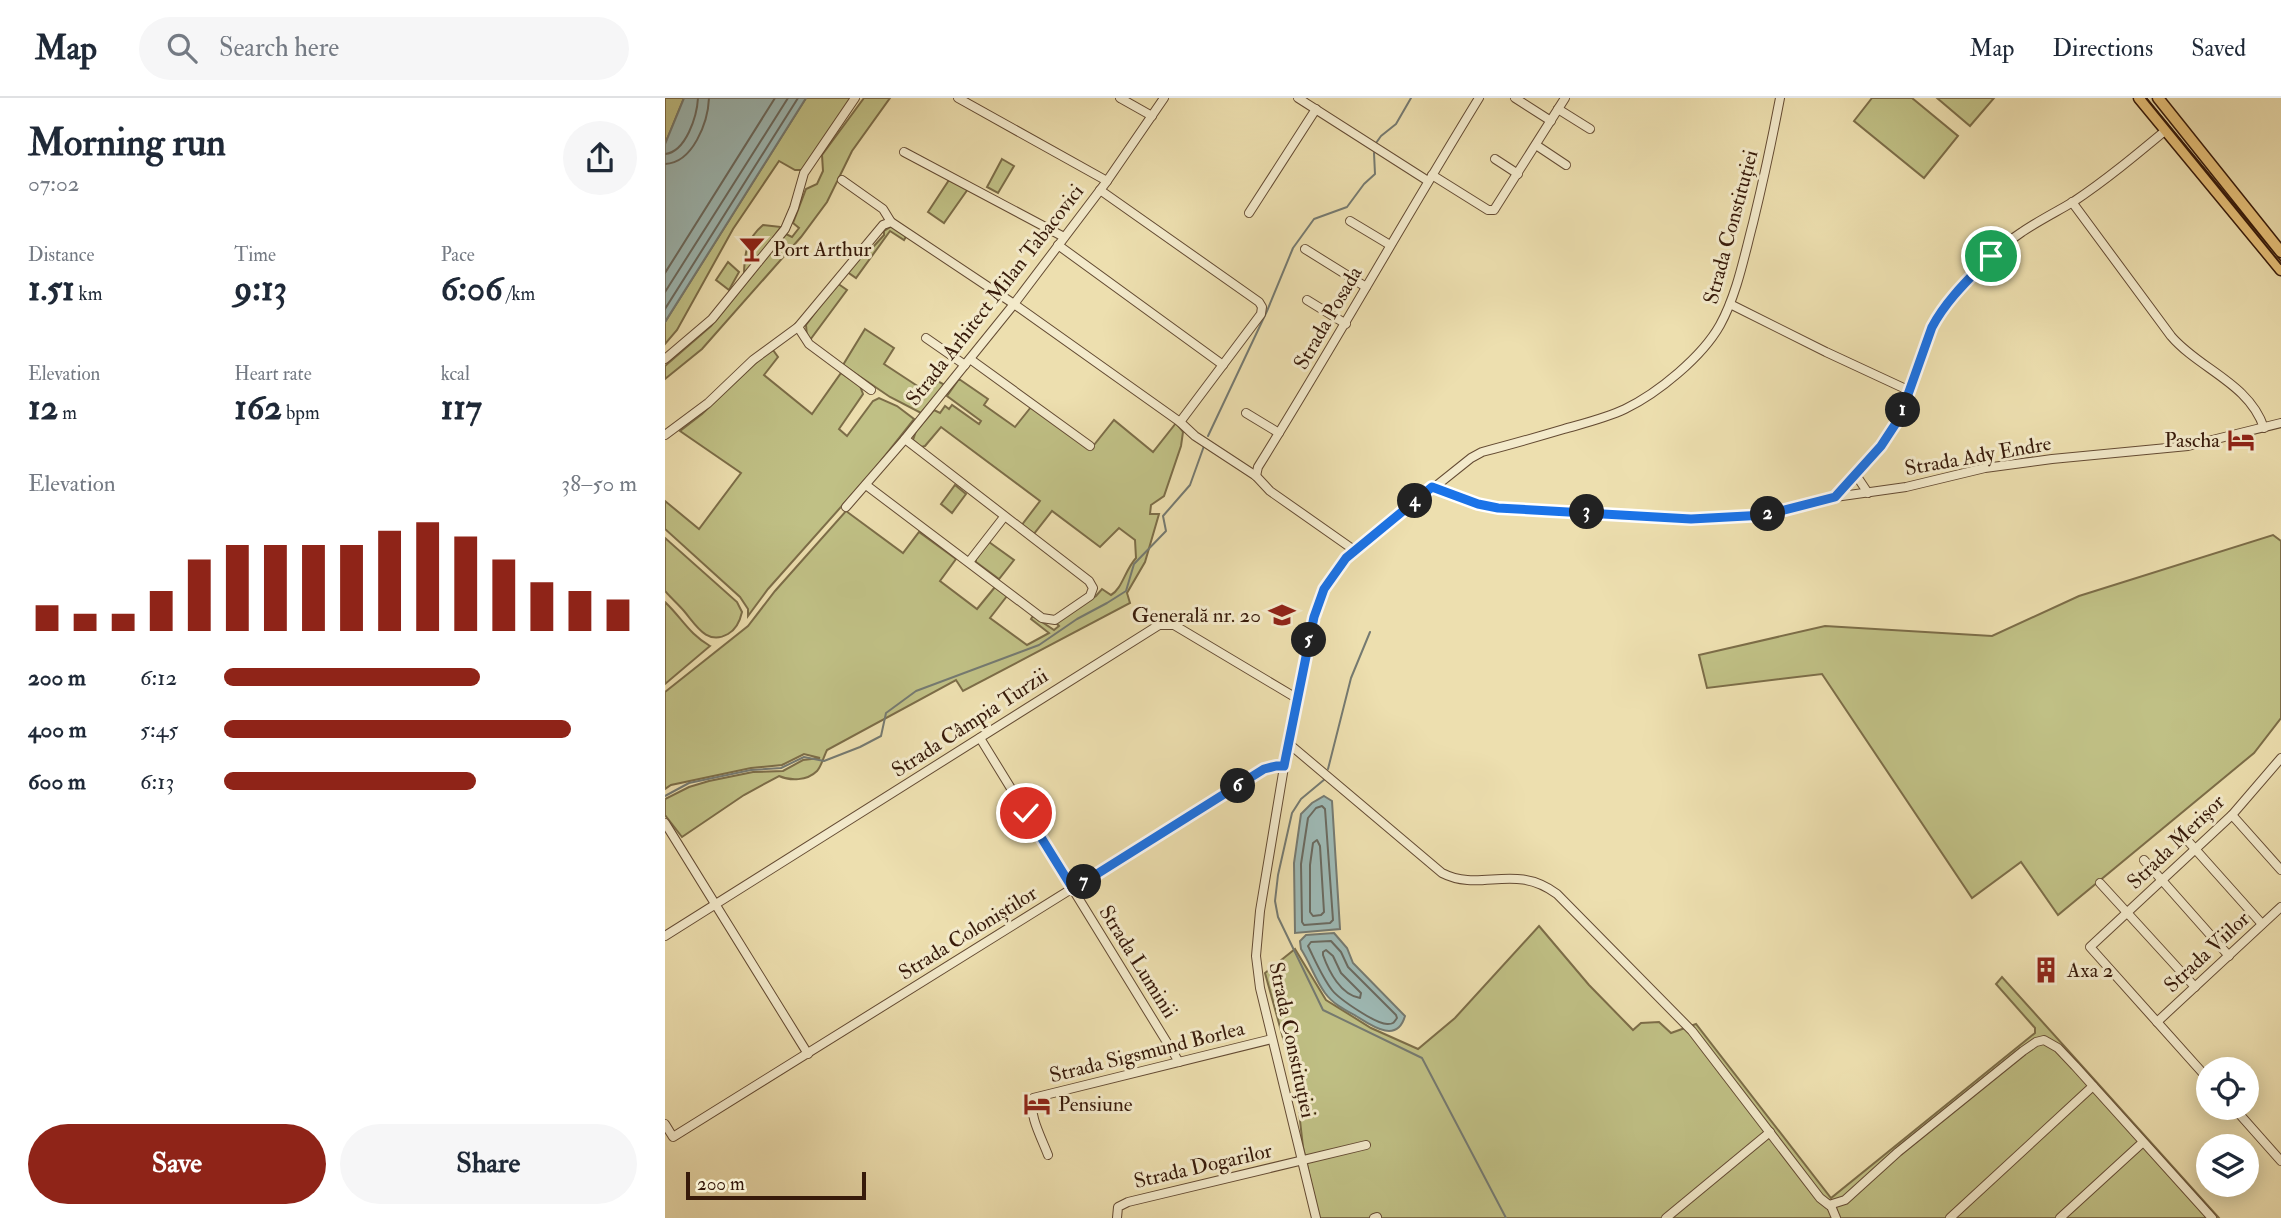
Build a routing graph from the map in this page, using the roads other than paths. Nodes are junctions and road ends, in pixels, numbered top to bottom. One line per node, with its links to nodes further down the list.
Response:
1 (855, 98): 44 (street)
2 (958, 98): 25 (street)
3 (1119, 98): 14 (street)
4 (1164, 98): 14 (street, Strada Arhitect Milan Tabacovici)
5 (1298, 98): 12 (street)
6 (1479, 98): 23 (street, Strada Posada)
7 (1515, 98): 15 (street)
8 (1565, 98): 13 (street)
9 (1780, 98): 39 (street, Strada Constituției)
10 (2140, 98): 17 (main road)
11 (2160, 99): 35 (main road)
12 (1316, 109): 23 (street); 28 (street)
13 (1558, 109): 15 (street); 16 (street)
14 (1152, 116): 25 (street, Strada Arhitect Milan Tabacovici)
15 (1551, 121): 18 (street)
16 (1590, 129)
17 (2167, 130): 27 (street); 36 (main road)
18 (1536, 145): 21 (street); 22 (street)
19 (904, 152): 31 (street)
20 (1495, 159): 22 (street)
21 (1566, 164)
22 (1518, 174): 23 (street)
23 (1430, 178): 33 (street, Strada Posada)
24 (842, 180): 30 (street)
25 (1107, 180): 26 (street, Strada Arhitect Milan Tabacovici)
26 (1100, 190): 31 (street, Strada Arhitect Milan Tabacovici); 46 (street)
27 (2073, 202): 48 (street); 52 (street)
28 (1248, 213)
29 (1350, 221): 33 (street)
30 (887, 224): 40 (street); 42 (street)
31 (1064, 237): 32 (street, Strada Arhitect Milan Tabacovici)
32 (1058, 245): 40 (street, Strada Arhitect Milan Tabacovici); 46 (street)
33 (1390, 245): 37 (street, Strada Posada)
34 (1305, 249): 37 (street)
35 (2281, 252)
36 (2281, 270)
37 (1366, 287): 41 (street, Strada Posada)
38 (1307, 300): 41 (street)
39 (1730, 303): 48 (street); 60 (street, Strada Constituției)
40 (1014, 304): 45 (street, Strada Arhitect Milan Tabacovici); 50 (street)
41 (1346, 324): 53 (street, Strada Posada)
42 (797, 327): 47 (street); 54 (street)
43 (926, 338): 45 (street)
44 (665, 359)
45 (967, 362): 55 (street, Strada Arhitect Milan Tabacovici); 56 (street)
46 (1223, 365): 50 (street)
47 (871, 390)
48 (1910, 391): 57 (street)
49 (1245, 412): 53 (street)
50 (1180, 422): 58 (street)
51 (2281, 423): 52 (street, Strada Ady Endre)
52 (2264, 428): 61 (street, Strada Ady Endre)
53 (1279, 433): 58 (street, Strada Posada)
54 (665, 435)
55 (905, 439): 59 (street, Strada Arhitect Milan Tabacovici); 64 (street)
56 (1090, 446)
57 (1856, 475): 61 (street); 62 (street)
58 (1256, 476): 65 (street)
59 (866, 485): 63 (street, Strada Arhitect Milan Tabacovici); 66 (street)
60 (1432, 487): 62 (street, Strada Ady Endre); 65 (street, Strada Constituției)
61 (1868, 493): 62 (street, Strada Ady Endre)
62 (1835, 497)
63 (846, 507)
64 (1004, 517): 66 (street); 66 (street)
65 (1355, 550): 67 (street, Strada Constituției)
66 (969, 562)
67 (1298, 699): 68 (street, Strada Câmpia Turzii); 69 (street, Strada Constituției)
68 (979, 738): 80 (street, Strada Luminii); 81 (street, Strada Câmpia Turzii)
69 (1288, 744): 71 (street, Strada Constituției); 96 (street)
70 (2281, 758): 72 (street, Strada Merișor)
71 (1284, 766): 80 (street, Strada Coloniștilor); 89 (street, Strada Constituției)
72 (2232, 815): 75 (street, Strada Merișor); 77 (street)
73 (665, 823): 81 (street)
74 (2179, 831): 75 (street)
75 (2195, 848): 78 (street, Strada Merișor); 84 (street)
76 (2144, 860): 78 (street)
77 (2281, 870)
78 (2161, 881): 83 (street, Strada Merișor); 86 (street)
79 (2100, 883): 83 (street)
80 (1073, 889): 90 (street, Strada Coloniștilor); 91 (street, Strada Luminii)
81 (716, 905): 85 (street, Strada Câmpia Turzii); 90 (street)
82 (2281, 907): 84 (street, Strada Viilor)
83 (2127, 912): 87 (street); 88 (street, Strada Merișor)
84 (2262, 924): 86 (street, Strada Viilor)
85 (665, 936)
86 (2229, 956): 87 (street, Strada Viilor)
87 (2195, 987): 88 (street, Strada Viilor)
88 (2157, 1023): 92 (street)
89 (1272, 1039): 91 (street, Strada Sigsmund Borlea); 100 (street, Strada Constituției)
90 (808, 1054): 95 (street, Strada Coloniștilor)
91 (1179, 1062): 99 (street, Strada Sigsmund Borlea)
92 (2196, 1066)
93 (2093, 1086): 97 (street); 102 (street); 107 (street)
94 (2245, 1120): 101 (street)
95 (665, 1124)
96 (1770, 1132): 102 (street); 105 (street)
97 (2142, 1143): 108 (street); 109 (street)
98 (1366, 1145): 100 (street, Strada Dogarilor)
99 (1048, 1155)
100 (1301, 1161): 103 (street, Strada Dogarilor); 104 (street, Strada Constituției)
101 (2281, 1161)
102 (1831, 1206): 106 (street)
103 (1117, 1215)
104 (1316, 1218)
105 (1667, 1218)
106 (1836, 1218)
107 (1950, 1218)
108 (2060, 1218)
109 (2212, 1218)

